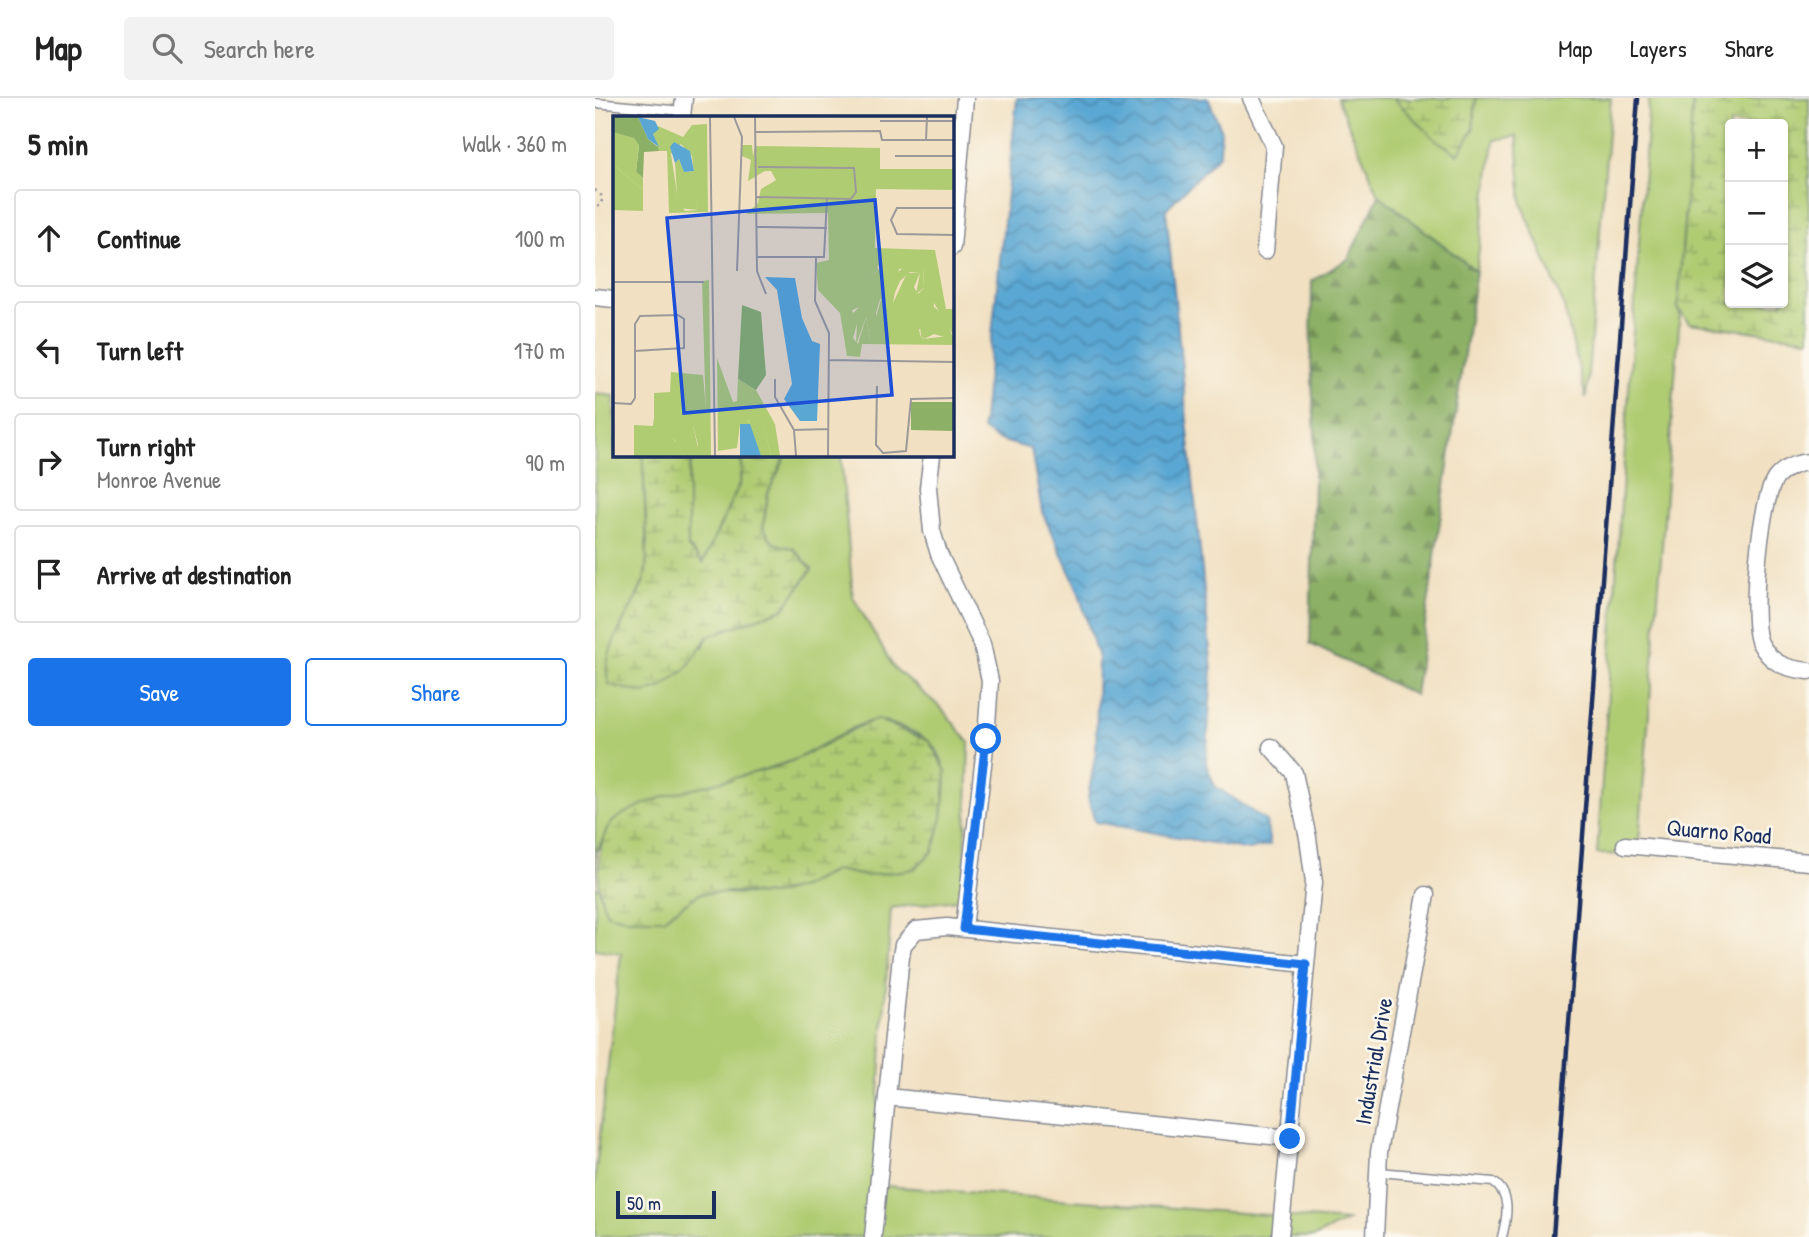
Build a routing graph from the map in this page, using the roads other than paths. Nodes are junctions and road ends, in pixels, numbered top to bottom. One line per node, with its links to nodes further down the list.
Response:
1 (965, 98): 5 (street)
2 (1251, 98): 6 (street)
3 (595, 103): 4 (lane)
4 (683, 109)
5 (954, 224)
6 (1265, 251)
7 (595, 297): 8 (street)
8 (613, 299)
9 (932, 457): 16 (street)
10 (1809, 462): 11 (street)
11 (1809, 671)
12 (1271, 747): 17 (street)
13 (1625, 845): 14 (street, Quarno Road)
14 (1809, 862)
15 (1426, 895): 20 (street, Industrial Drive)
16 (964, 929): 17 (street); 18 (street)
17 (1306, 964): 19 (street)
18 (887, 1097): 19 (street); 21 (street)
19 (1290, 1139): 22 (street)
20 (1379, 1172): 23 (street, Industrial Drive); 24 (lane)
21 (873, 1237)
22 (1280, 1237)
23 (1375, 1237)
24 (1502, 1237)

